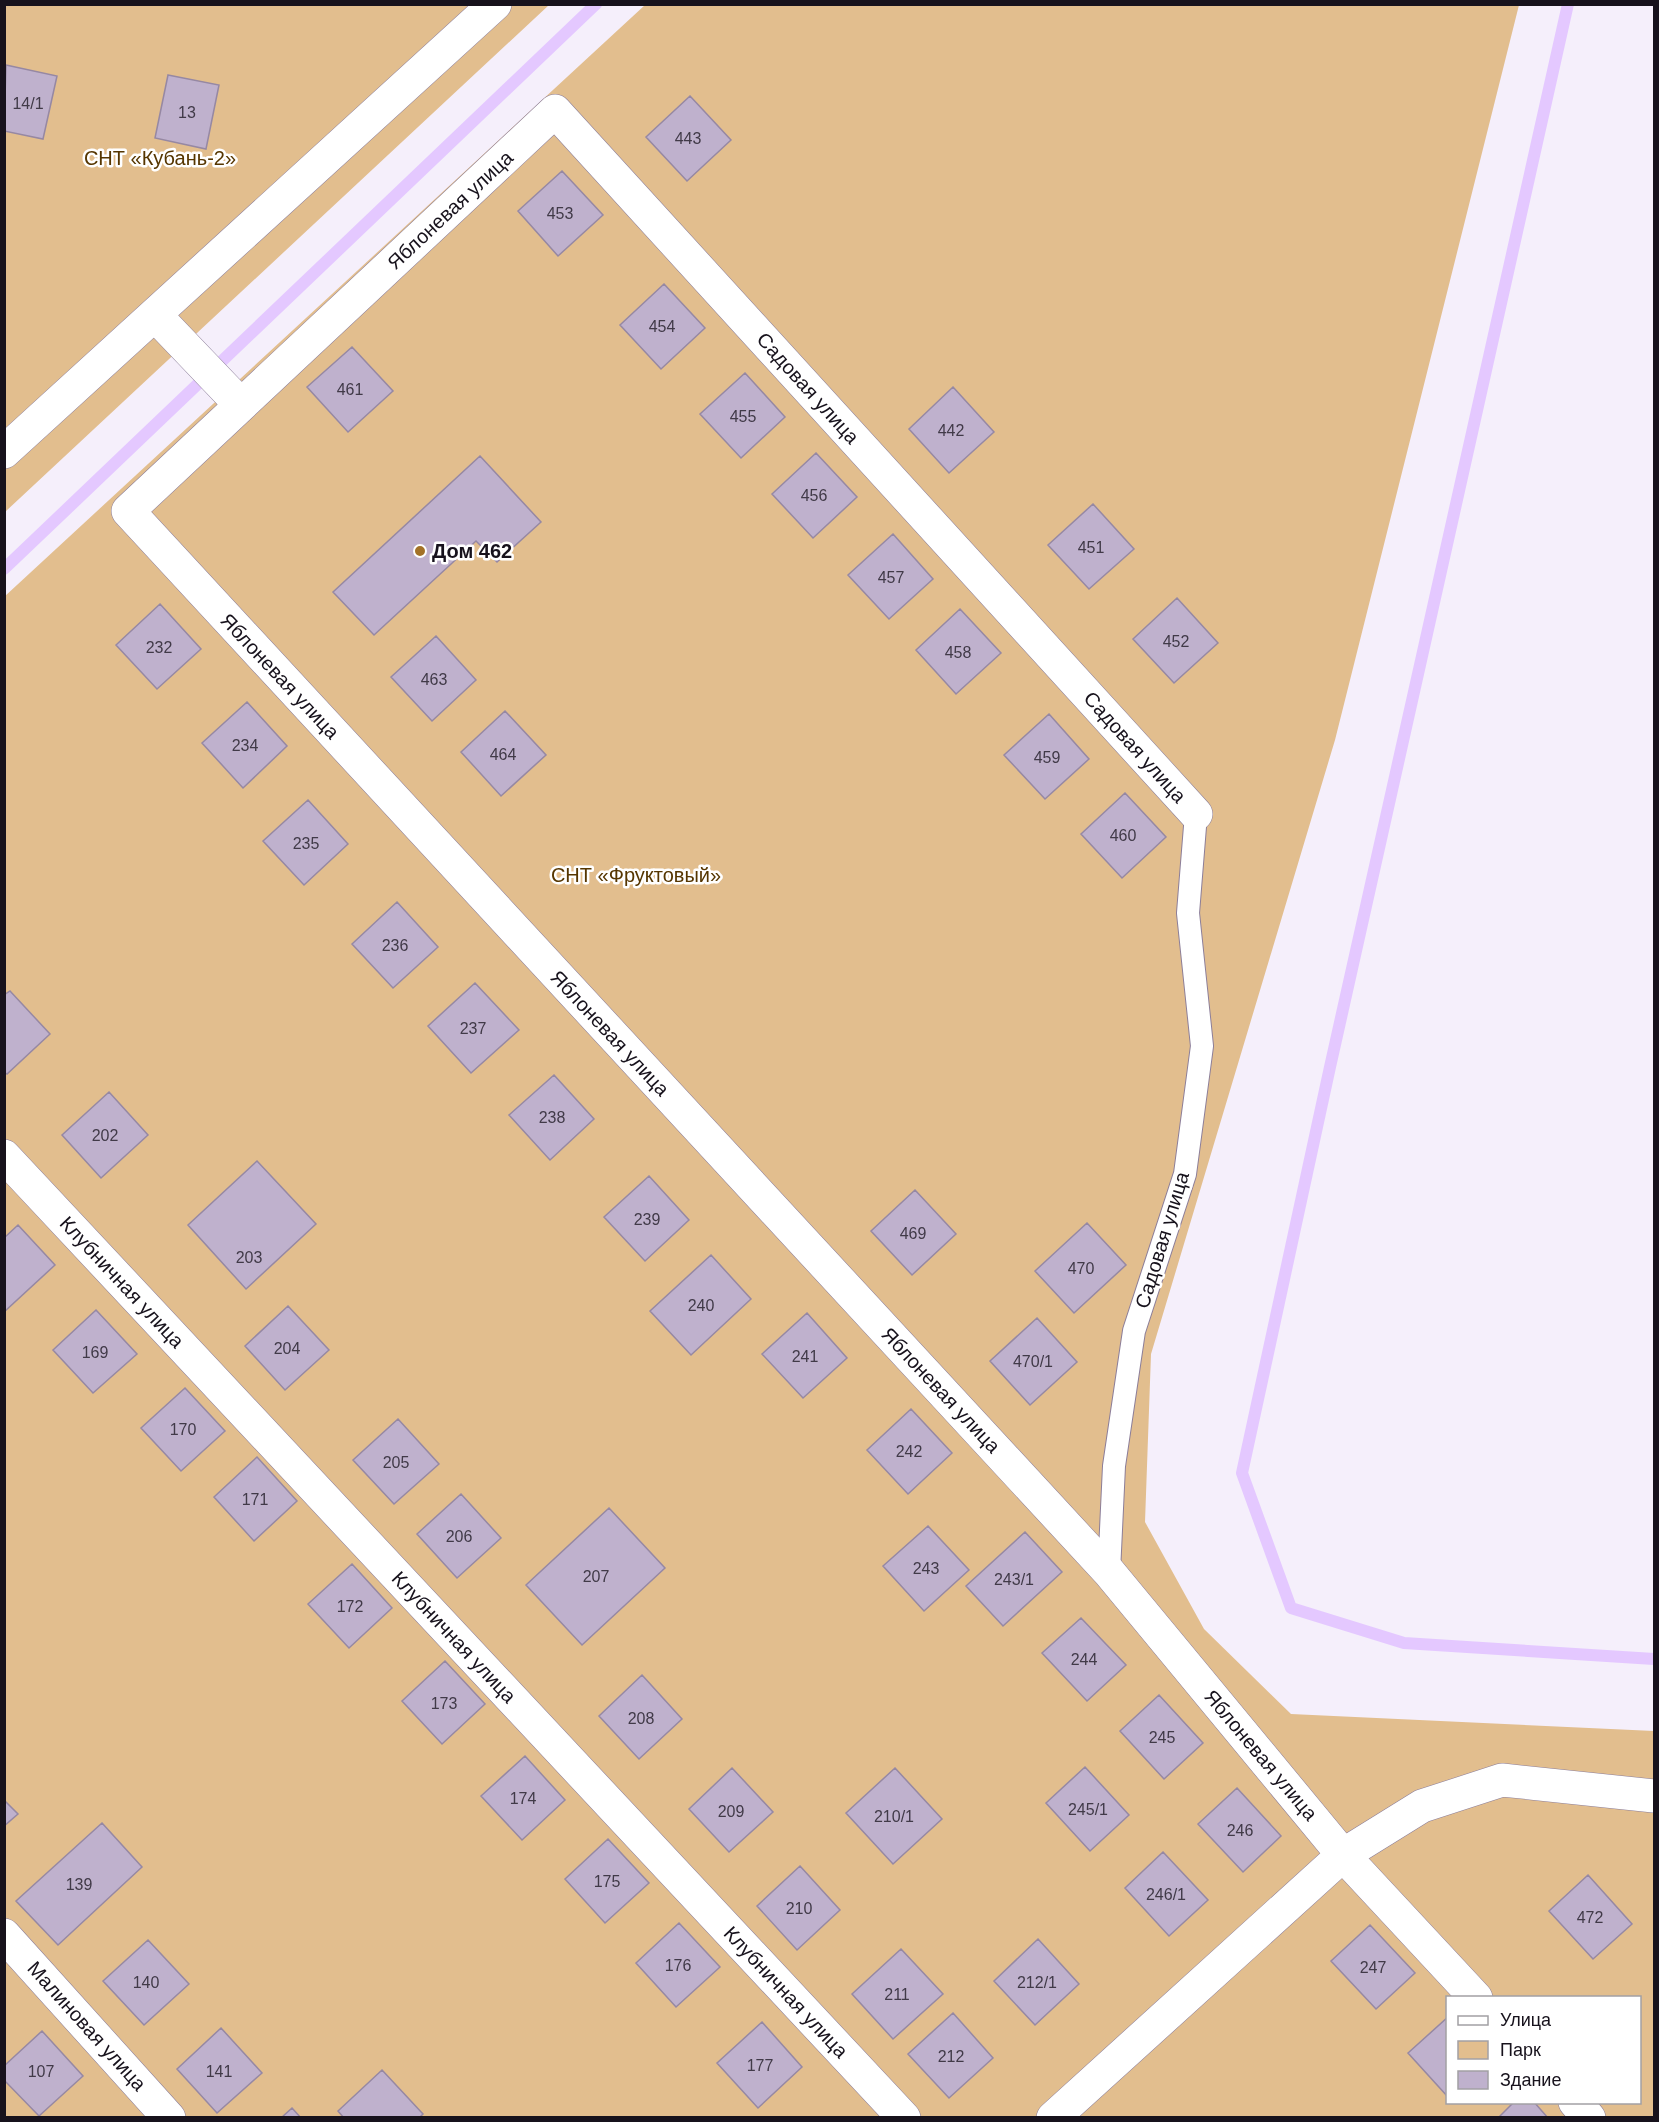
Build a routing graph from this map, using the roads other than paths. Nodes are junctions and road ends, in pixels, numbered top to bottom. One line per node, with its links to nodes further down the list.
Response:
1 (495, 4): 3 (street)
2 (555, 111): 4 (street, Яблоневая улица); 6 (street, Садовая улица)
3 (155, 315): 4 (street); 5 (street)
4 (231, 395): 8 (street, Яблоневая улица)
5 (4, 452)
6 (1196, 813): 8 (lane, Садовая улица)
7 (4, 1156): 15 (street, Клубничная улица)
8 (1109, 1572): 10 (street, Яблоневая улица)
9 (1654, 1796): 10 (street)
10 (1343, 1855): 12 (street, Яблоневая улица); 16 (street)
11 (4, 1935): 14 (street, Малиновая улица)
12 (1474, 1996)
13 (1576, 2104): 17 (street)
14 (169, 2118)
15 (904, 2118)
16 (1053, 2118)
17 (1589, 2118)

